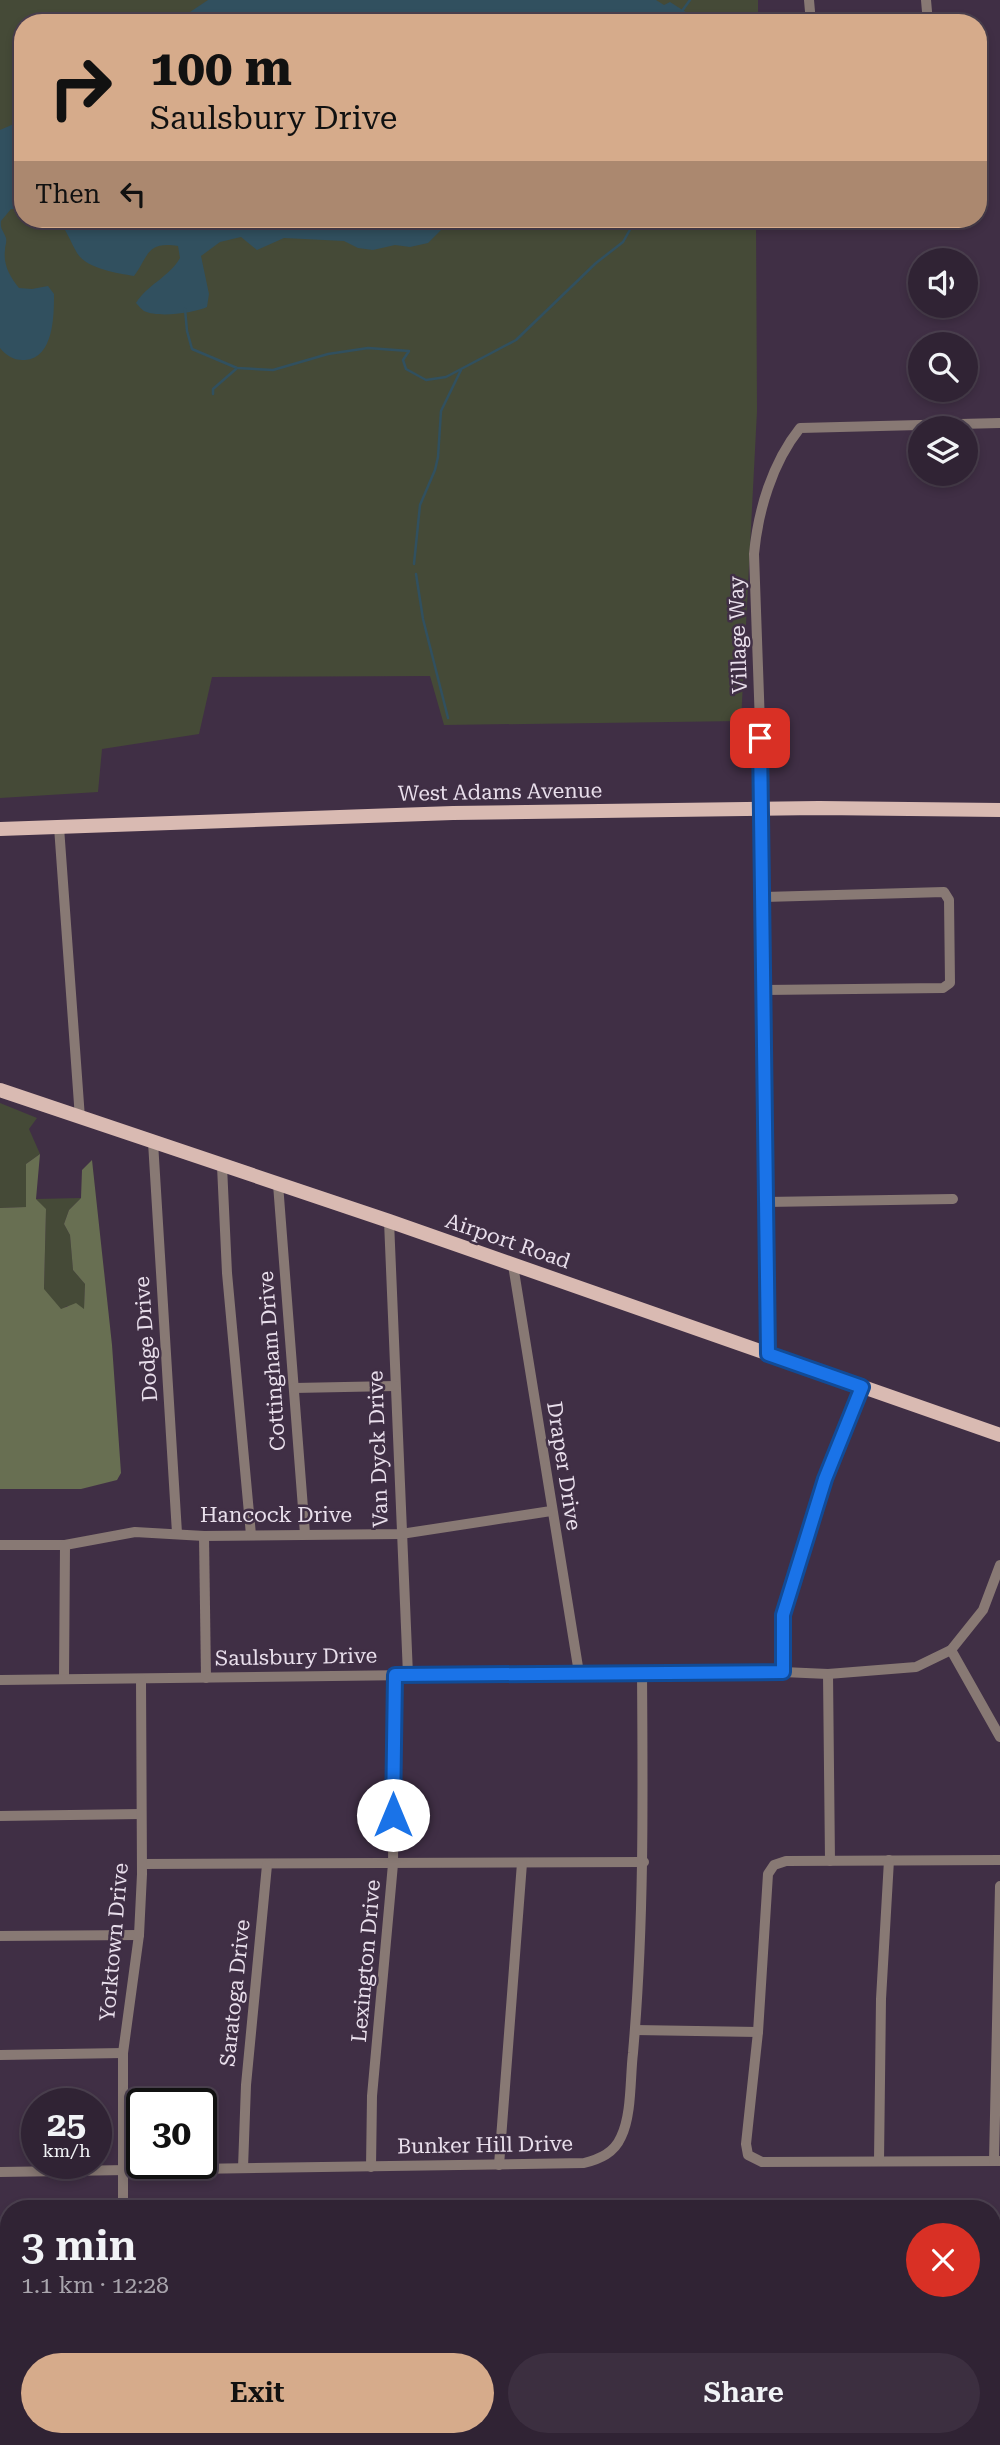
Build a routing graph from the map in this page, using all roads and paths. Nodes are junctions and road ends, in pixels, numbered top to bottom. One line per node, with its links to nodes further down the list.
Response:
1 (1000, 423): 2 (street, Village Way)
2 (763, 810): 3 (main road, West Adams Avenue); 4 (main road, West Adams Avenue); 6 (street, Village Way)
3 (1000, 810)
4 (59, 827): 5 (main road, West Adams Avenue); 9 (street)
5 (0, 829)
6 (764, 897): 7 (street, Village Way); 7 (street)
7 (764, 990): 14 (street, Village Way)
8 (0, 1090): 9 (main road, Airport Road)
9 (80, 1118): 10 (main road, Airport Road)
10 (153, 1142): 11 (main road, Airport Road); 23 (street, Dodge Drive)
11 (222, 1166): 12 (main road, Airport Road); 26 (street)
12 (278, 1184): 15 (main road, Airport Road); 20 (street, Cottingham Drive)
13 (953, 1199): 14 (street)
14 (766, 1202): 17 (street, Village Way)
15 (389, 1221): 16 (main road, Airport Road); 18 (street, Van Dyck Drive)
16 (513, 1265): 17 (main road, Airport Road); 22 (street, Draper Drive)
17 (768, 1354): 19 (main road, Airport Road)
18 (394, 1386): 20 (street); 25 (street, Van Dyck Drive)
19 (862, 1387): 21 (main road, Airport Road); 33 (street)
20 (294, 1388): 24 (street, Cottingham Drive)
21 (1000, 1435)
22 (551, 1511): 25 (street, Hancock Drive); 34 (street, Draper Drive)
23 (177, 1533): 27 (street, Hancock Drive); 29 (street, Hancock Drive)
24 (305, 1534): 25 (street, Hancock Drive); 26 (street, Hancock Drive)
25 (401, 1534): 38 (street, Van Dyck Drive)
26 (251, 1535): 27 (street, Hancock Drive)
27 (204, 1536): 39 (street)
28 (0, 1545): 29 (street, Hancock Drive)
29 (65, 1545): 40 (street)
30 (1000, 1564): 31 (street, Saulsbury Drive)
31 (995, 1591): 32 (street, Saulsbury Drive)
32 (951, 1650): 36 (street, Saulsbury Drive); 43 (street)
33 (783, 1672): 35 (street, Saulsbury Drive); 36 (street, Saulsbury Drive)
34 (579, 1673): 35 (street, Saulsbury Drive); 38 (street, Saulsbury Drive)
35 (642, 1673): 49 (street, Bunker Hill Drive)
36 (828, 1674): 48 (street)
37 (395, 1675): 38 (street, Saulsbury Drive); 39 (street, Saulsbury Drive); 52 (street, Lexington Drive)
38 (408, 1675)
39 (206, 1678): 41 (street, Saulsbury Drive)
40 (64, 1679): 41 (street, Saulsbury Drive); 42 (street, Saulsbury Drive)
41 (141, 1679): 44 (street, Yorktown Drive)
42 (0, 1680)
43 (1000, 1737)
44 (141, 1814): 45 (street); 51 (street, Yorktown Drive)
45 (0, 1816)
46 (889, 1860): 47 (street); 48 (street); 61 (street)
47 (1000, 1860)
48 (830, 1861): 58 (street)
49 (644, 1862): 50 (street); 57 (street, Bunker Hill Drive)
50 (522, 1863): 52 (street); 63 (street)
51 (142, 1864): 53 (street); 56 (street, Yorktown Drive)
52 (393, 1864): 53 (street); 64 (street, Lexington Drive)
53 (267, 1865): 65 (street, Saratoga Drive)
54 (1000, 1886): 62 (street)
55 (0, 1936): 56 (street)
56 (139, 1936): 59 (street, Yorktown Drive)
57 (635, 2030): 58 (street); 63 (street, Bunker Hill Drive)
58 (758, 2032): 61 (street)
59 (123, 2053): 60 (street); 66 (street, Yorktown Drive)
60 (0, 2055)
61 (879, 2161): 62 (street)
62 (997, 2161)
63 (499, 2165): 64 (street, Bunker Hill Drive)
64 (371, 2167): 65 (street, Bunker Hill Drive)
65 (243, 2168): 66 (street, Bunker Hill Drive)
66 (123, 2171): 67 (street, Bunker Hill Drive); 68 (street, Yorktown Drive)
67 (0, 2172)
68 (123, 2200)

